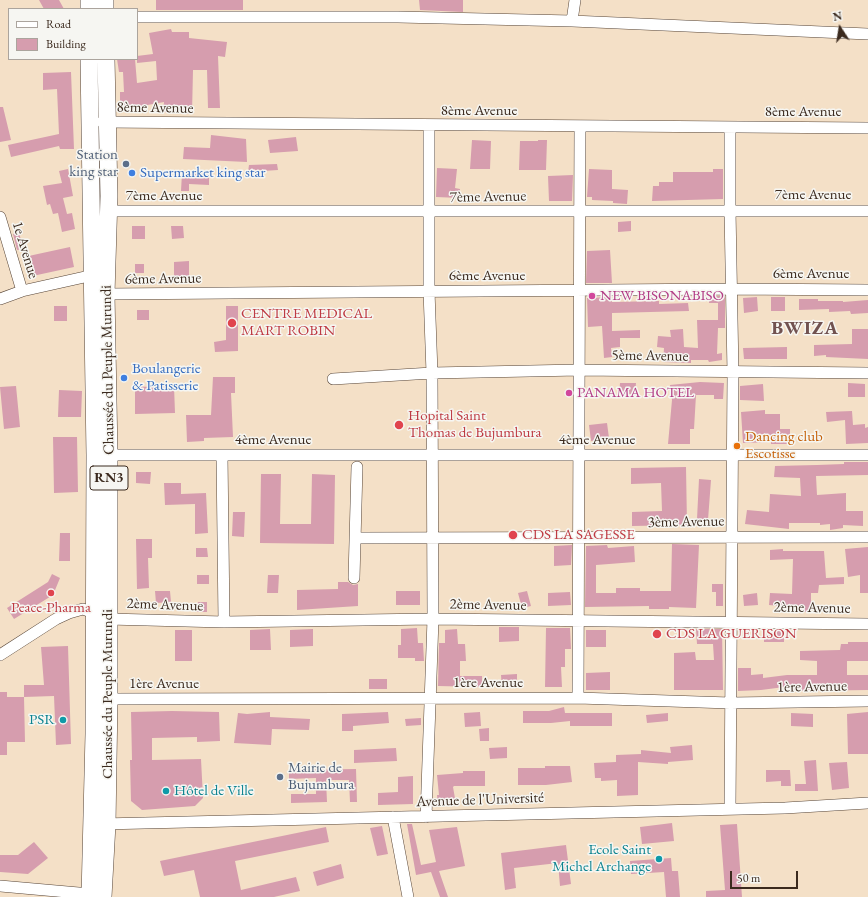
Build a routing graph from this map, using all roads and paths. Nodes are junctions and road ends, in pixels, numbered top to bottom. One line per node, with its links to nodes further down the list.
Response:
1 (575, 0): 3 (street)
2 (138, 17): 3 (street)
3 (572, 21): 4 (street)
4 (868, 34)
5 (89, 60): 7 (highway, Chaussée du Peuple Murundi / RN3)
6 (106, 60): 8 (highway, Chaussée du Peuple Murundi / RN3)
7 (89, 122): 8 (street, 8ème Avenue); 19 (highway, Chaussée du Peuple Murundi / RN3)
8 (108, 122): 9 (street, 8ème Avenue); 14 (highway, Chaussée du Peuple Murundi / RN3)
9 (430, 126): 10 (street, 8ème Avenue); 17 (street)
10 (580, 126): 11 (street, 8ème Avenue); 15 (street)
11 (730, 127): 12 (street, 8ème Avenue); 13 (street)
12 (868, 128)
13 (730, 210): 15 (street, 7ème Avenue); 16 (street, 7ème Avenue); 20 (street)
14 (109, 211): 17 (street, 7ème Avenue); 19 (highway, Chaussée du Peuple Murundi / RN3)
15 (579, 211): 17 (street, 7ème Avenue); 24 (street)
16 (868, 211)
17 (430, 212): 23 (street)
18 (0, 217): 22 (street, 1e Avenue)
19 (100, 274): 22 (street); 25 (highway, Chaussée du Peuple Murundi / RN3); 45 (highway, Chaussée du Peuple Murundi / RN3)
20 (731, 289): 21 (street, 6ème Avenue); 24 (street, 6ème Avenue); 29 (street)
21 (868, 290)
22 (22, 291): 26 (street)
23 (429, 291): 24 (street, 6ème Avenue); 25 (street, 6ème Avenue); 28 (street)
24 (579, 291): 27 (street)
25 (106, 294): 33 (highway, Chaussée du Peuple Murundi / RN3)
26 (0, 298)
27 (579, 370): 28 (street, 5ème Avenue); 29 (street, 5ème Avenue); 36 (street)
28 (432, 373): 31 (street, 5ème Avenue); 35 (street)
29 (733, 373): 30 (street, 5ème Avenue); 32 (street)
30 (868, 373)
31 (333, 379)
32 (732, 454): 36 (street, 4ème Avenue); 37 (street, 4ème Avenue); 39 (street)
33 (109, 455): 34 (street, 4ème Avenue); 45 (highway, Chaussée du Peuple Murundi / RN3)
34 (222, 455): 35 (street, 4ème Avenue); 48 (street)
35 (432, 455): 36 (street, 4ème Avenue); 40 (street)
36 (580, 455): 43 (street)
37 (868, 455)
38 (357, 467): 42 (street)
39 (731, 536): 41 (street, 3ème Avenue); 43 (street, 3ème Avenue); 49 (street)
40 (431, 537): 42 (street, 3ème Avenue); 43 (street, 3ème Avenue); 46 (street)
41 (868, 537)
42 (356, 538): 44 (street)
43 (578, 538): 47 (street)
44 (354, 578)
45 (101, 616): 48 (street, 2ème Avenue); 51 (street, 2ème Avenue); 54 (highway, Chaussée du Peuple Murundi / RN3); 61 (highway, Chaussée du Peuple Murundi / RN3)
46 (433, 619): 47 (street, 2ème Avenue); 48 (street, 2ème Avenue); 52 (street)
47 (578, 621): 49 (street, 2ème Avenue); 53 (street)
48 (224, 622)
49 (731, 622): 50 (street, 2ème Avenue); 56 (street)
50 (868, 624)
51 (0, 655)
52 (429, 698): 53 (street, 1ère Avenue); 54 (street, 1ère Avenue); 60 (street)
53 (578, 698): 56 (street, 1ère Avenue)
54 (108, 699): 61 (highway, Chaussée du Peuple Murundi / RN3)
55 (868, 701): 56 (street, 1ère Avenue)
56 (730, 703): 58 (street)
57 (868, 803): 58 (street, Avenue de l'Université)
58 (730, 809): 60 (street, Avenue de l'Université)
59 (393, 817): 60 (street, Avenue de l'Université); 61 (street, Avenue de l'Université); 64 (street)
60 (426, 817)
61 (100, 824): 63 (highway, Chaussée du Peuple Murundi / RN3)
62 (0, 886): 63 (street)
63 (94, 896)
64 (408, 897)

